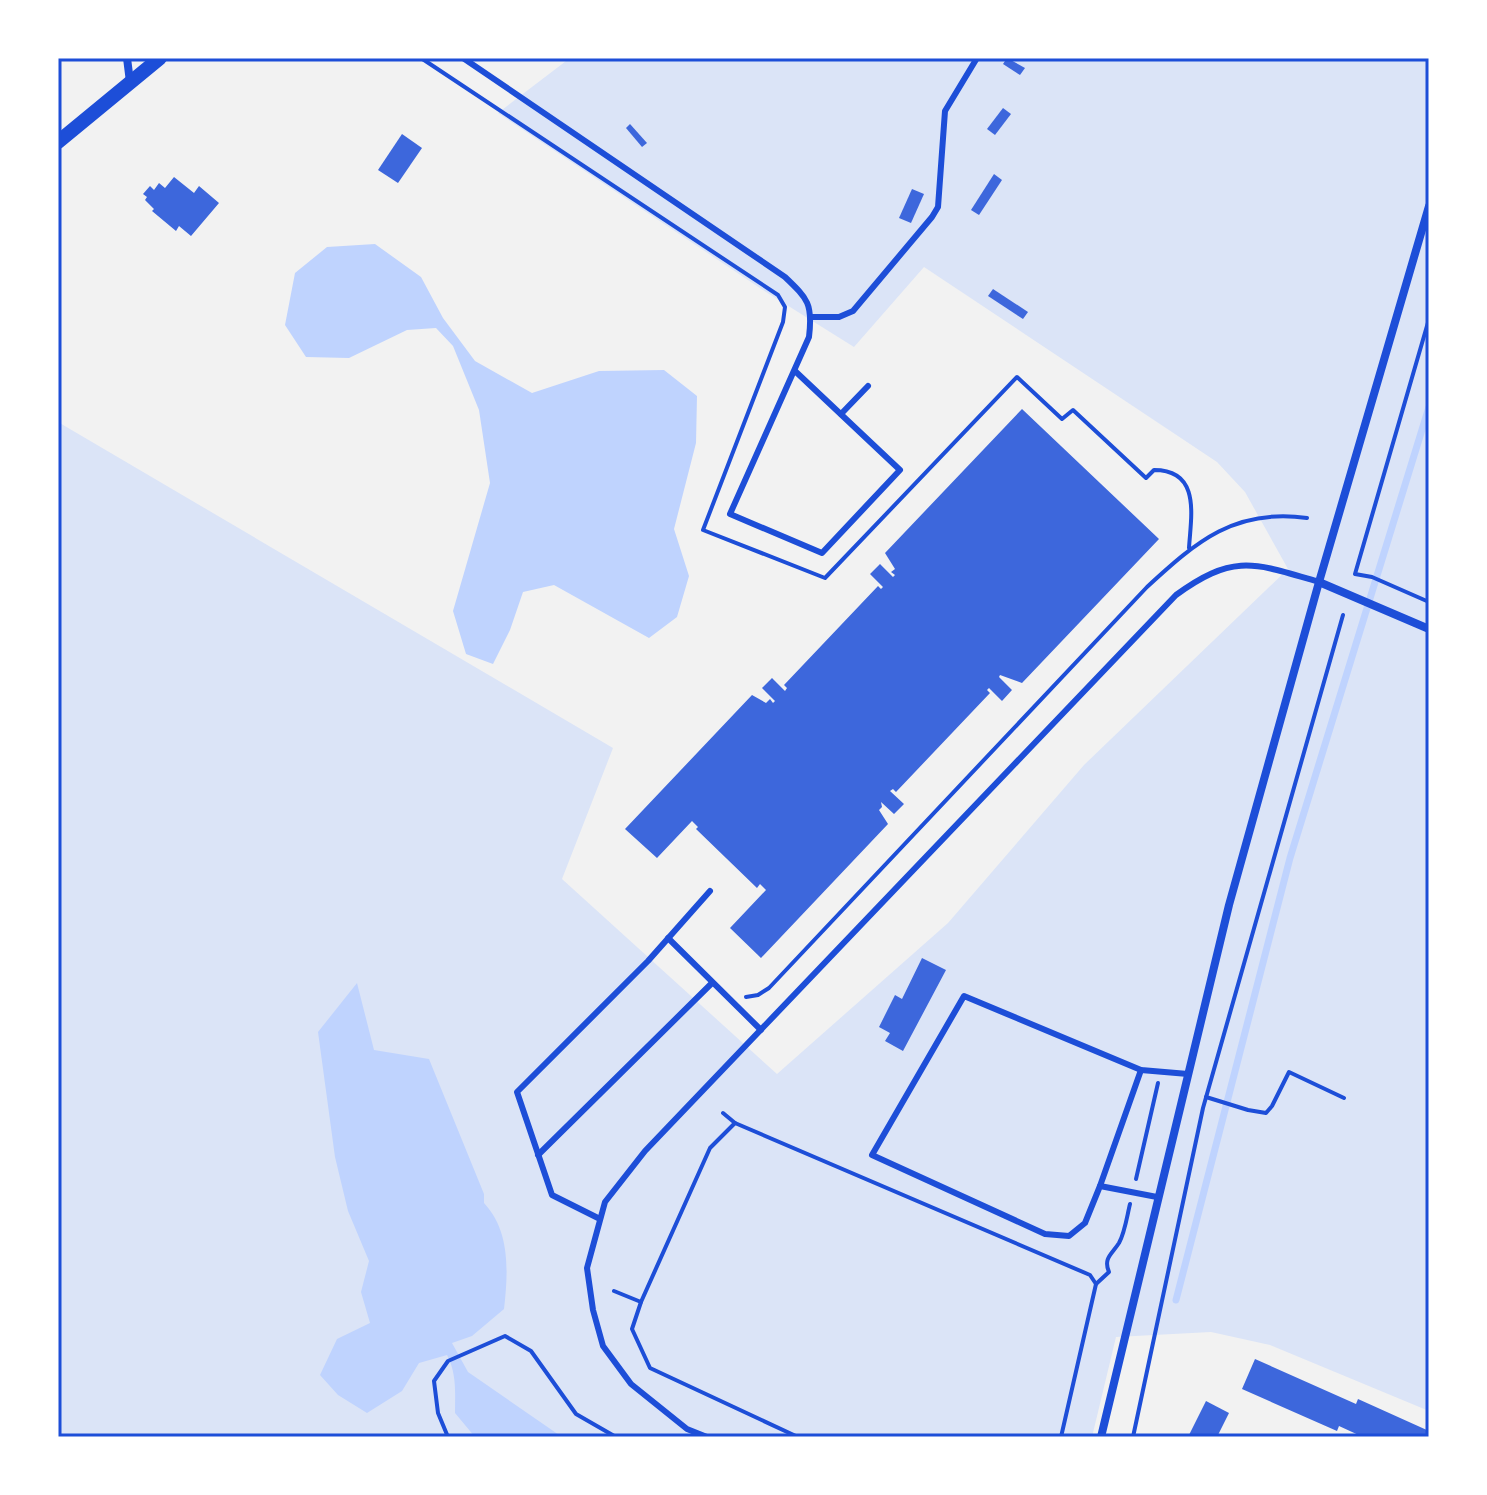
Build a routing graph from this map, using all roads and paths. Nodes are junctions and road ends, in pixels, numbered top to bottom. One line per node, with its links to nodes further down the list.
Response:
1 (127, 58): 5 (street)
2 (160, 58): 5 (street)
3 (463, 58): 8 (lane)
4 (977, 58): 8 (lane)
5 (130, 82): 6 (street)
6 (58, 142)
7 (1429, 206): 14 (street)
8 (812, 317): 10 (lane)
9 (1429, 319): 15 (path)
10 (795, 371): 12 (lane); 12 (lane)
11 (868, 386): 12 (lane)
12 (841, 414)
13 (1307, 518): 21 (path)
14 (1319, 582): 17 (street); 22 (lane); 24 (street)
15 (1429, 602)
16 (1343, 615): 25 (path)
17 (1429, 629)
18 (710, 891): 19 (lane)
19 (668, 938): 20 (lane); 29 (lane)
20 (712, 983): 22 (lane); 29 (lane)
21 (740, 994)
22 (761, 1030): 32 (lane)
23 (1141, 1070): 24 (lane); 30 (lane); 30 (lane)
24 (1188, 1074): 31 (street)
25 (1206, 1097): 26 (path); 41 (path)
26 (1344, 1098)
27 (723, 1113): 28 (path)
28 (735, 1123): 34 (path); 39 (path)
29 (538, 1155): 32 (lane)
30 (1100, 1186): 31 (lane)
31 (1157, 1197): 40 (street)
32 (600, 1219): 37 (lane)
33 (614, 1291): 34 (path)
34 (641, 1302): 38 (path)
35 (448, 1437): 36 (path)
36 (616, 1437)
37 (707, 1437)
38 (798, 1437)
39 (1061, 1437)
40 (1101, 1437)
41 (1133, 1437)

